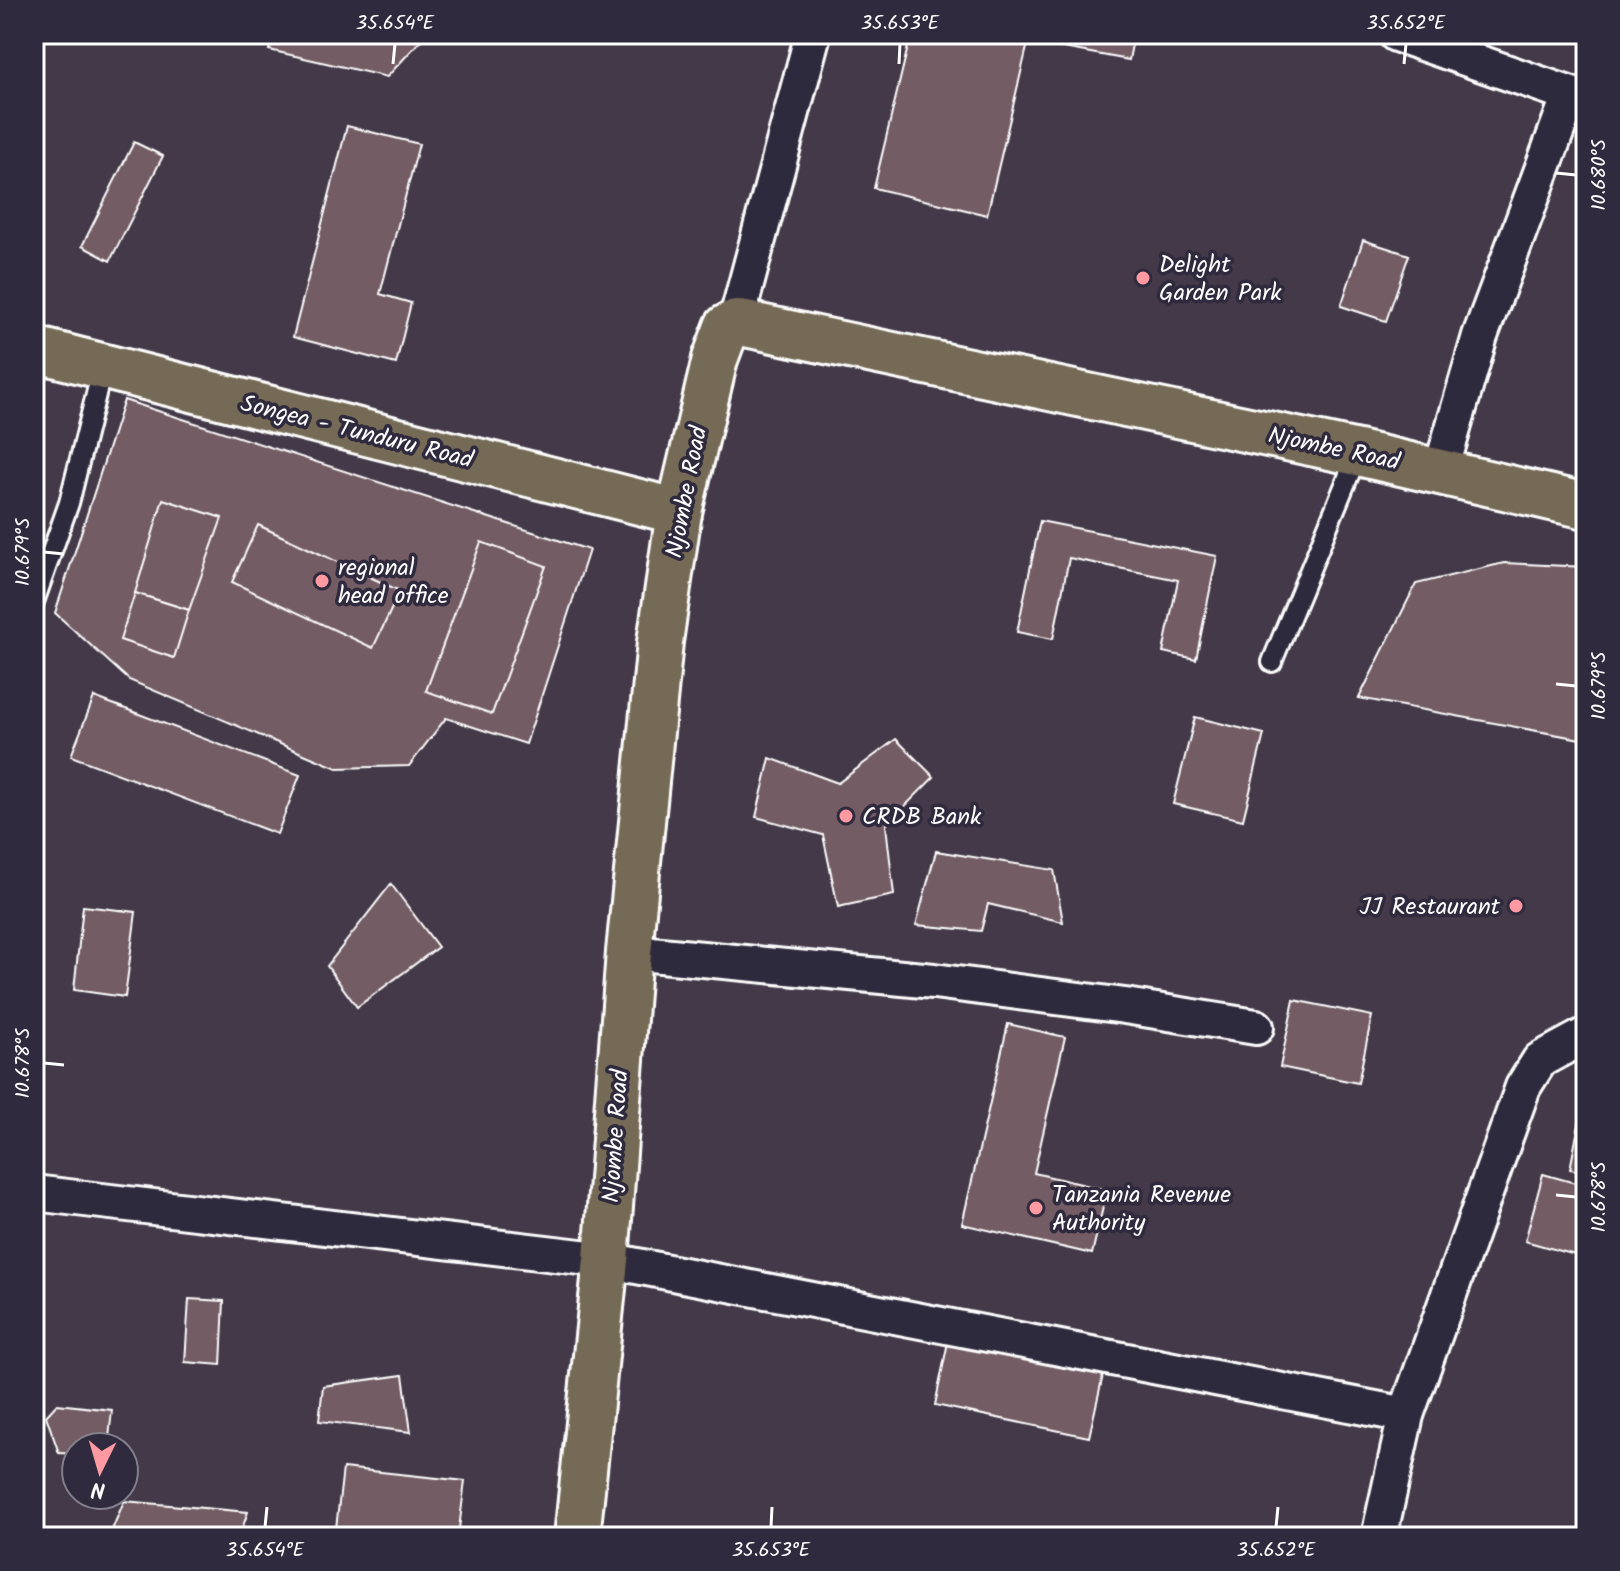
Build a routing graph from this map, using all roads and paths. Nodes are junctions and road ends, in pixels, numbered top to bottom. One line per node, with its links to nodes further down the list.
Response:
1 (813, 34): 4 (street)
2 (1396, 34): 3 (street)
3 (1578, 98): 8 (street)
4 (736, 322): 7 (highway, Njombe Road); 10 (highway, Njombe Road)
5 (34, 349): 6 (highway, Songea - Tunduru Road)
6 (103, 366): 10 (highway, Songea - Tunduru Road); 11 (lane)
7 (1358, 453): 8 (highway, Njombe Road); 12 (lane)
8 (1441, 470): 9 (highway, Njombe Road)
9 (1586, 506)
10 (679, 512): 13 (highway, Njombe Road)
11 (34, 602)
12 (1272, 662)
13 (629, 952): 14 (street); 17 (highway, Njombe Road)
14 (1256, 1027)
15 (1586, 1035): 18 (street)
16 (34, 1193): 17 (street)
17 (606, 1260): 18 (street); 19 (highway, Njombe Road)
18 (1406, 1415): 20 (street)
19 (577, 1537)
20 (1379, 1537)

